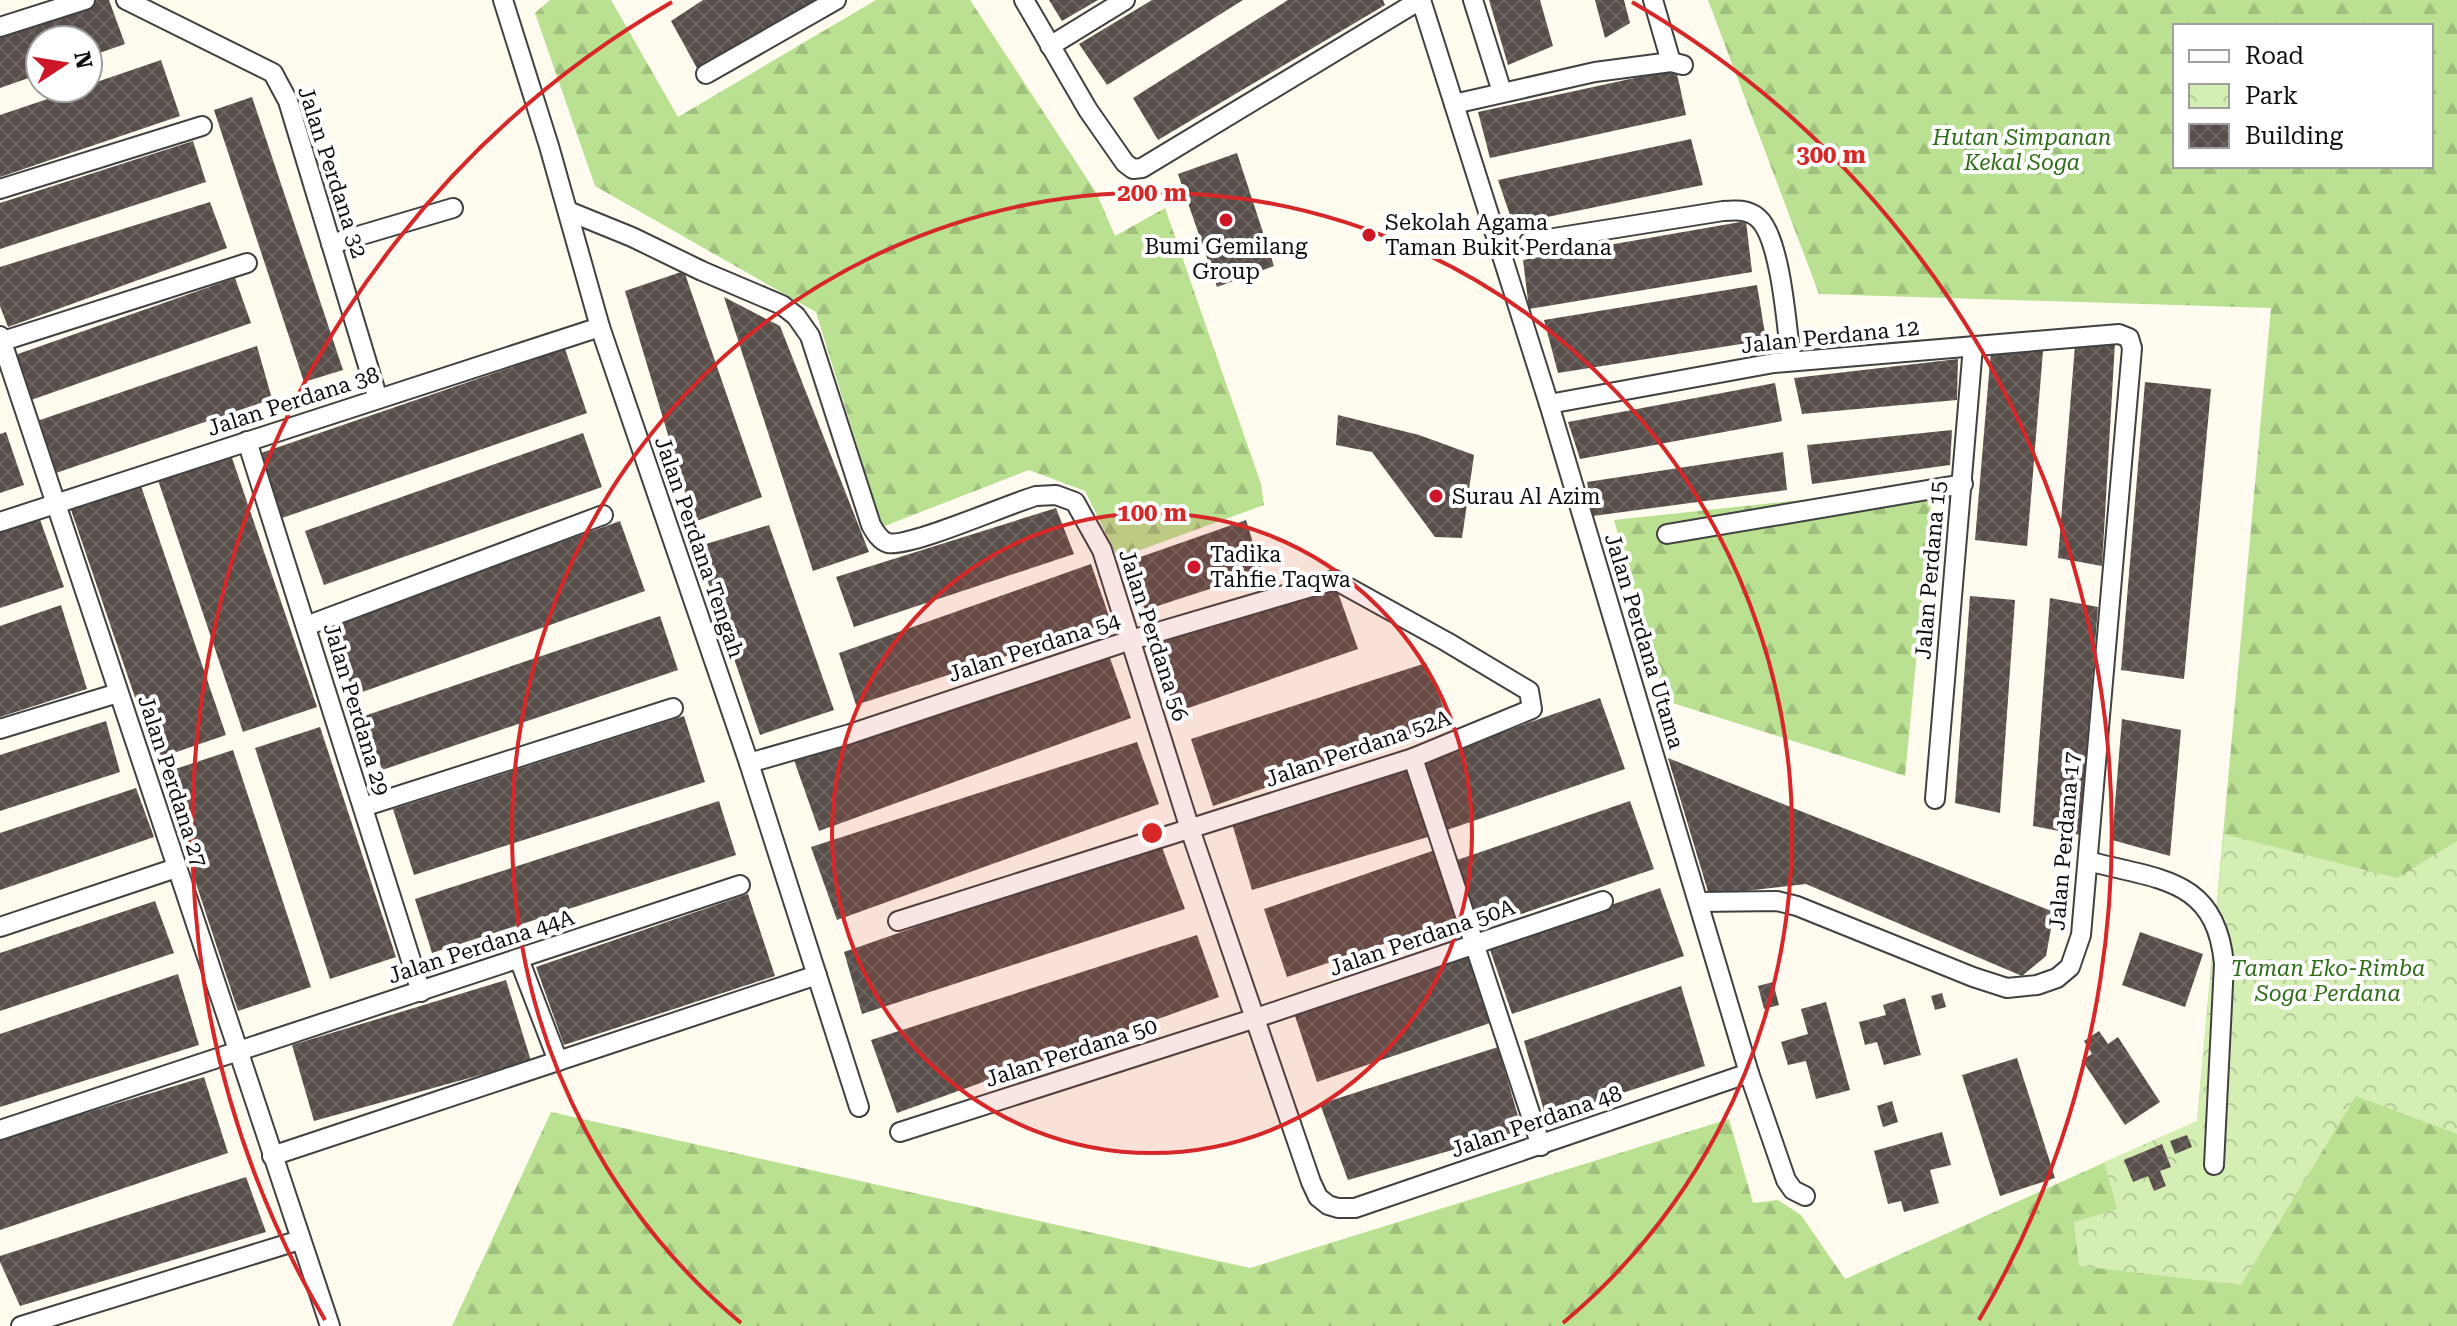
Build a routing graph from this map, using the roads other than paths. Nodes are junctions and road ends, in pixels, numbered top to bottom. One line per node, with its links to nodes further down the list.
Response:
1 (85, 0): 10 (street)
2 (126, 0): 20 (street, Jalan Perdana 32)
3 (836, 0): 12 (street)
4 (1024, 0): 11 (street)
5 (1125, 0): 11 (street)
6 (1420, 0): 11 (street); 14 (street, Jalan Perdana Utama)
7 (1473, 0): 13 (street)
8 (1653, 0): 13 (street)
9 (506, 1): 18 (street, Jalan Perdana Tengah)
10 (0, 27)
11 (1050, 46)
12 (706, 74)
13 (1502, 92): 14 (street)
14 (1454, 104): 28 (street, Jalan Perdana Utama)
15 (202, 126): 16 (street)
16 (0, 189)
17 (453, 208): 20 (street)
18 (568, 211): 22 (street, Jalan Perdana Tengah); 36 (street, Jalan Perdana 56)
19 (1529, 242): 26 (street)
20 (331, 244): 27 (street, Jalan Perdana 32)
21 (247, 263): 24 (street)
22 (600, 327): 27 (street, Jalan Perdana 38); 42 (street, Jalan Perdana Tengah)
23 (2119, 334): 25 (street, Jalan Perdana 12); 46 (street, Jalan Perdana 17)
24 (1, 340): 31 (street, Jalan Perdana 27)
25 (1973, 346): 26 (street, Jalan Perdana 12); 30 (street, Jalan Perdana 15)
26 (1791, 361): 28 (street, Jalan Perdana 12)
27 (378, 399): 29 (street, Jalan Perdana 38)
28 (1549, 404): 50 (street, Jalan Perdana Utama)
29 (247, 441): 31 (street, Jalan Perdana 38); 35 (street, Jalan Perdana 29)
30 (1963, 484): 34 (street); 43 (street, Jalan Perdana 15)
31 (55, 503): 33 (street, Jalan Perdana 38); 37 (street, Jalan Perdana 27)
32 (603, 515): 35 (street)
33 (0, 522)
34 (1667, 534)
35 (306, 626): 44 (street, Jalan Perdana 29)
36 (1131, 640): 38 (street, Jalan Perdana 54); 42 (street, Jalan Perdana 54); 45 (street, Jalan Perdana 56)
37 (118, 693): 40 (street); 47 (street, Jalan Perdana 27)
38 (1532, 701): 41 (street, Jalan Perdana 52A)
39 (673, 708): 44 (street)
40 (0, 729)
41 (1413, 758): 45 (street, Jalan Perdana 52A); 53 (street)
42 (749, 763): 55 (street, Jalan Perdana Tengah)
43 (1935, 799)
44 (363, 807): 56 (street, Jalan Perdana 29)
45 (1190, 829): 51 (street, Jalan Perdana 52A); 57 (street, Jalan Perdana 56)
46 (2088, 861): 50 (street, Jalan Perdana 17); 66 (street)
47 (176, 868): 52 (street); 58 (street, Jalan Perdana 27)
48 (740, 885): 54 (street, Jalan Perdana 44A)
49 (1603, 901): 53 (street, Jalan Perdana 50A)
50 (1699, 902): 60 (street, Jalan Perdana Utama)
51 (898, 921)
52 (0, 927)
53 (1475, 945): 57 (street, Jalan Perdana 50A); 64 (street)
54 (519, 959): 56 (street, Jalan Perdana 44A); 59 (street)
55 (817, 975): 59 (street); 61 (street, Jalan Perdana Tengah)
56 (421, 992): 58 (street, Jalan Perdana 44A)
57 (1256, 1018): 63 (street, Jalan Perdana 50); 68 (street, Jalan Perdana 56)
58 (237, 1053): 62 (street, Jalan Perdana 44A); 65 (street, Jalan Perdana 27)
59 (558, 1061): 65 (street)
60 (1749, 1073): 64 (street, Jalan Perdana 48); 67 (street, Jalan Perdana Utama)
61 (859, 1107)
62 (0, 1130)
63 (900, 1132)
64 (1541, 1146): 68 (street, Jalan Perdana 48)
65 (272, 1156): 69 (street, Jalan Perdana 27)
66 (2214, 1165)
67 (1805, 1196)
68 (1338, 1208)
69 (300, 1240): 70 (street); 71 (street, Jalan Perdana 27)
70 (13, 1325)
71 (330, 1326)

